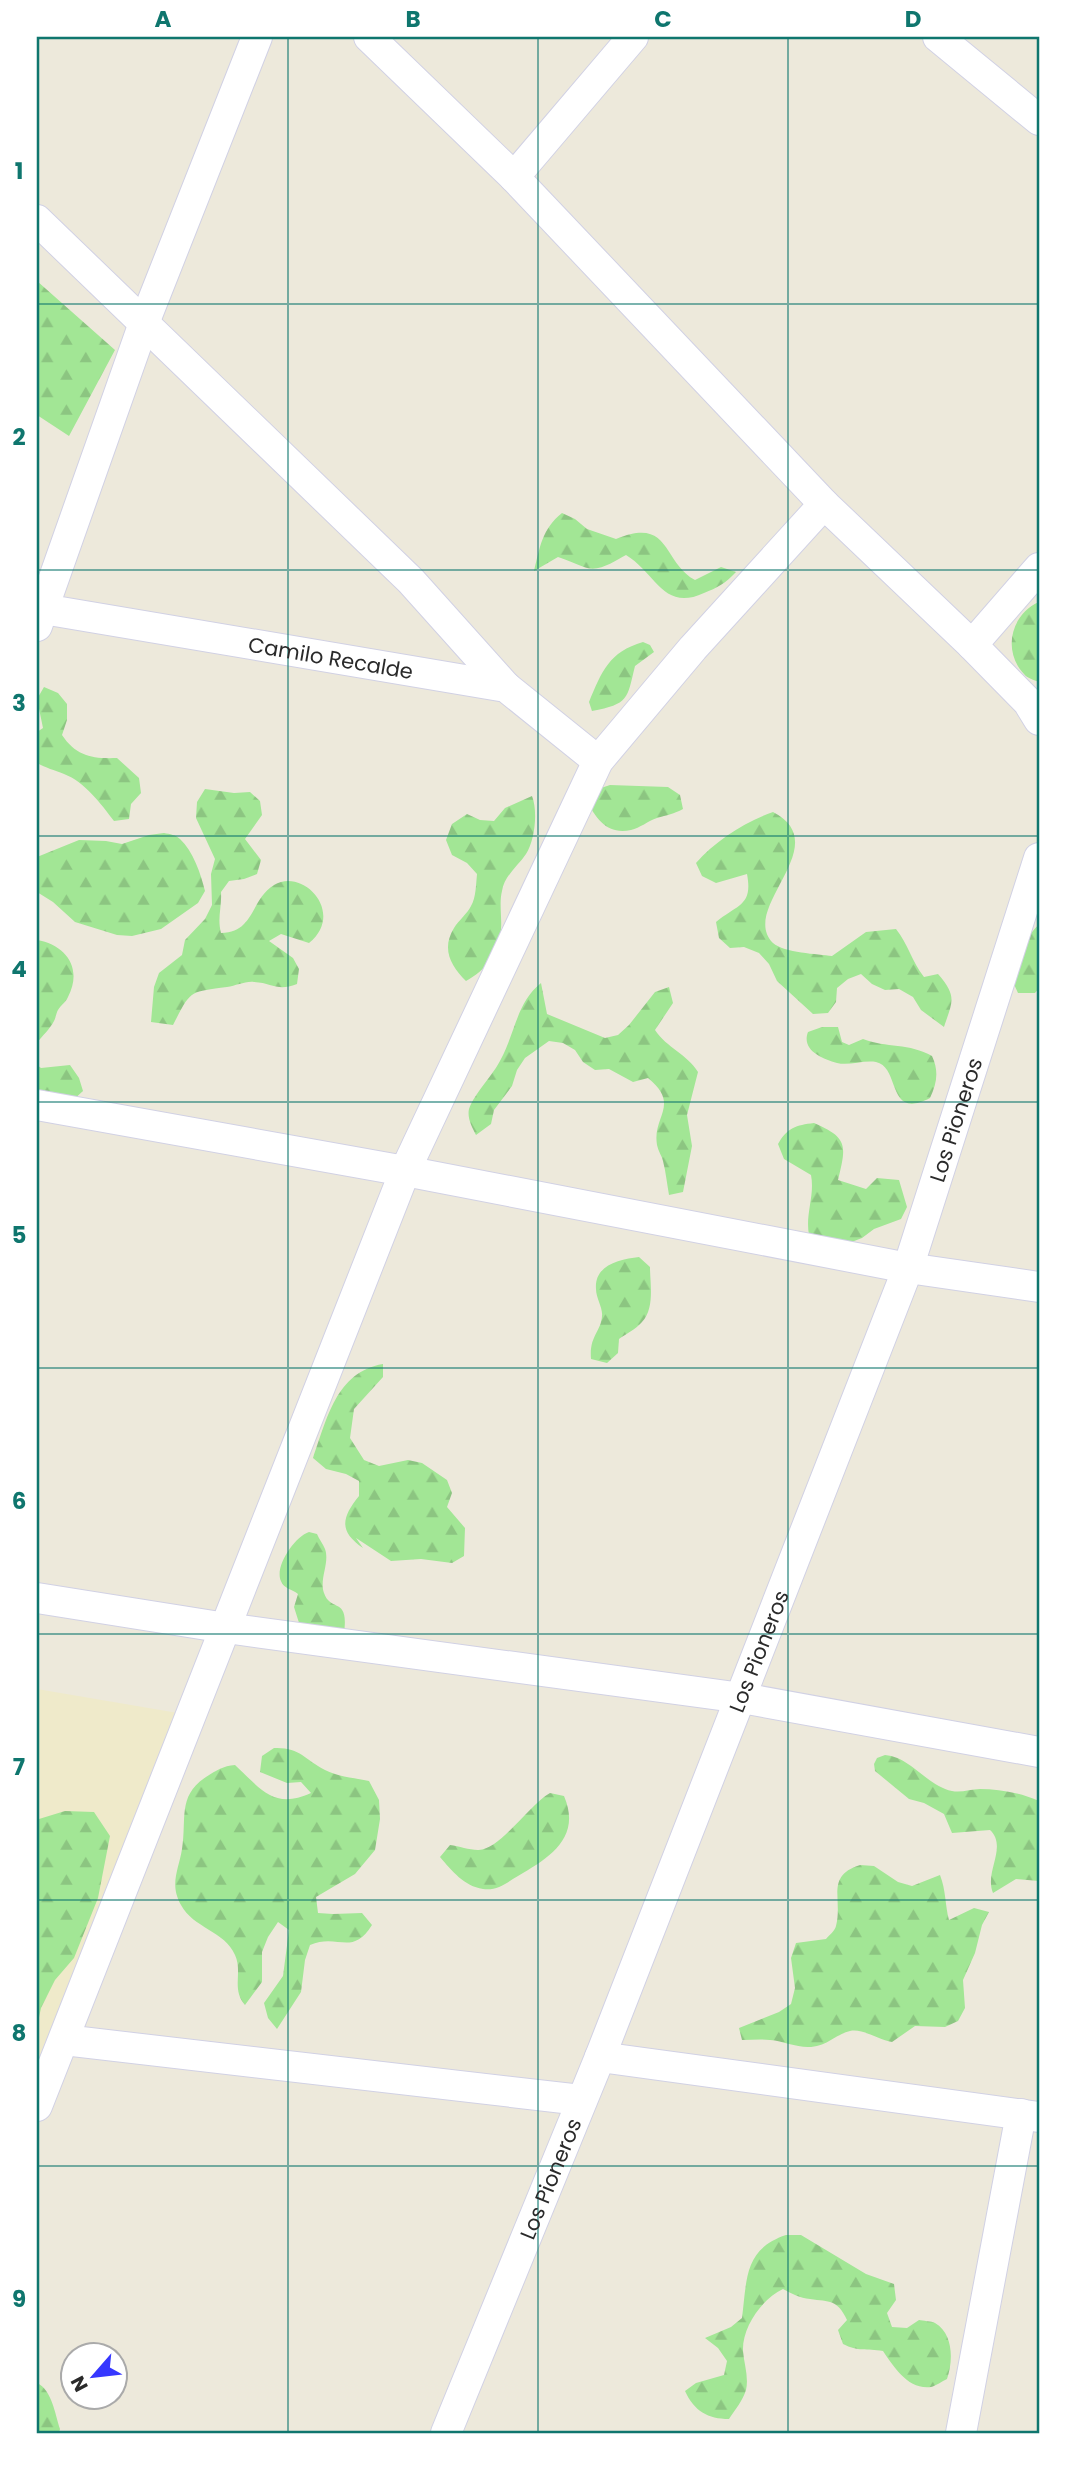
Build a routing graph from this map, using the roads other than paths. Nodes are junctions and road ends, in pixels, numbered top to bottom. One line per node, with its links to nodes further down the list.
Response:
1 (257, 37): 8 (street)
2 (369, 37): 6 (street)
3 (633, 37): 6 (street)
4 (938, 37): 5 (street)
5 (1039, 120)
6 (514, 177): 9 (street)
7 (37, 220): 8 (street)
8 (144, 323): 11 (street); 13 (street)
9 (824, 504): 12 (street); 15 (street)
10 (1039, 568): 12 (street)
11 (39, 615): 13 (street, Camilo Recalde)
12 (972, 645): 14 (street)
13 (506, 687): 15 (street, Camilo Recalde)
14 (1039, 720)
15 (598, 761): 18 (street)
16 (1039, 858): 19 (street, Los Pioneros)
17 (37, 1105): 18 (street)
18 (405, 1171): 19 (street); 22 (street)
19 (908, 1268): 20 (street); 23 (street, Los Pioneros)
20 (1039, 1287)
21 (37, 1598): 22 (street)
22 (226, 1628): 23 (street); 25 (street)
23 (742, 1698): 24 (street); 26 (street, Los Pioneros)
24 (1039, 1752)
25 (64, 2040): 27 (street); 28 (street)
26 (600, 2057): 27 (street, Los Pioneros); 29 (street)
27 (581, 2100): 30 (street, Los Pioneros)
28 (37, 2106)
29 (1030, 2115): 31 (street)
30 (446, 2433)
31 (961, 2433)

